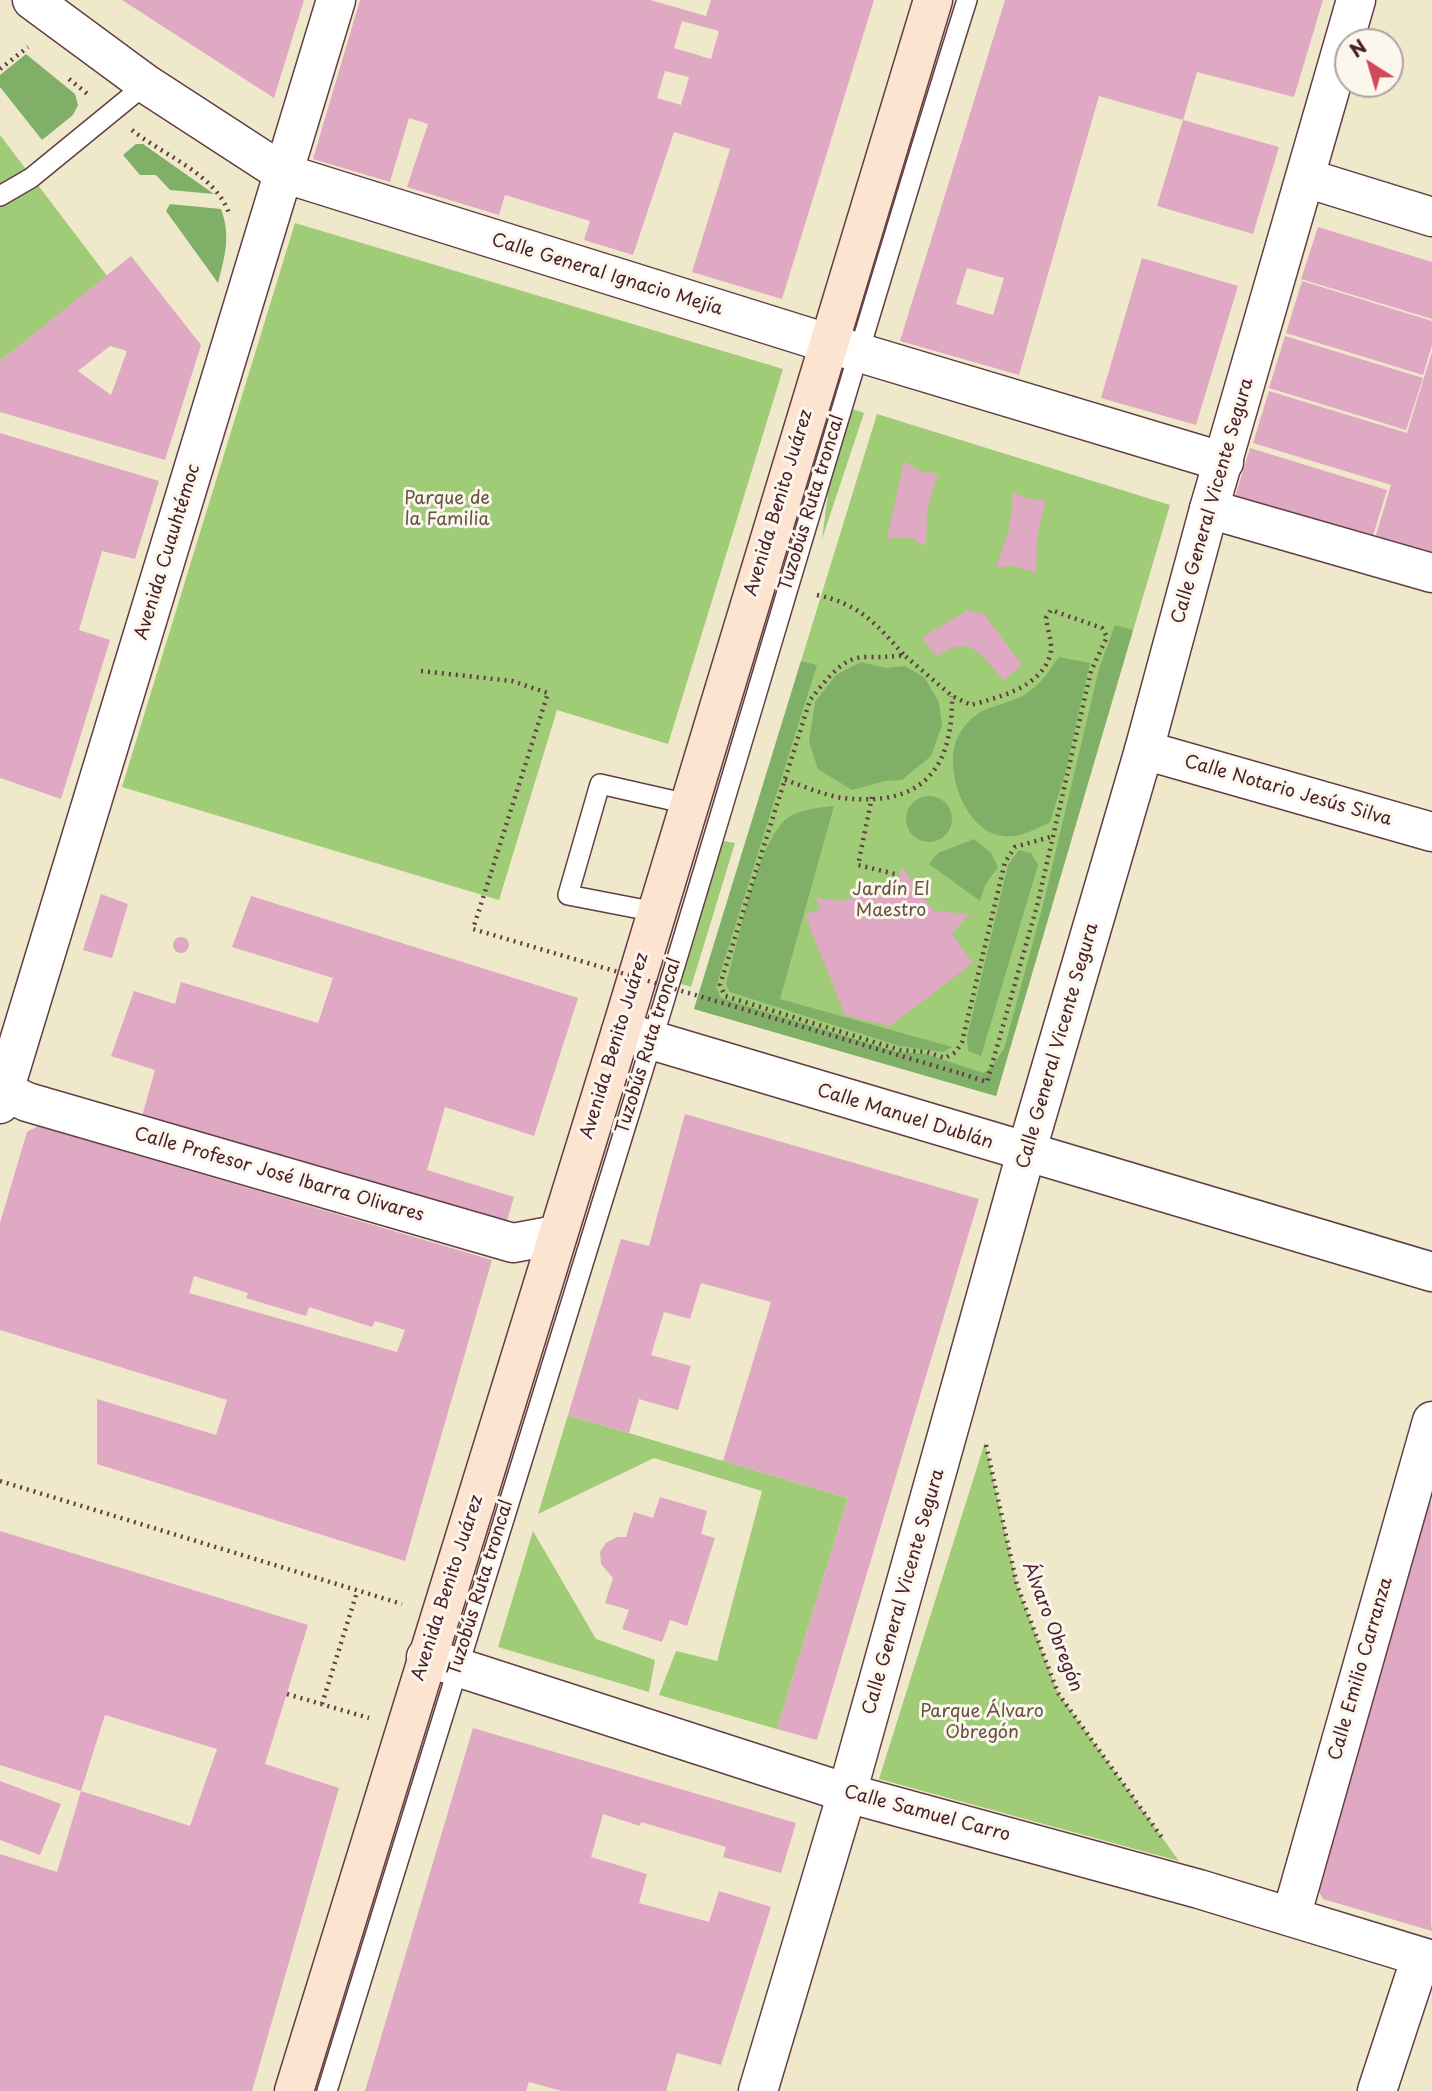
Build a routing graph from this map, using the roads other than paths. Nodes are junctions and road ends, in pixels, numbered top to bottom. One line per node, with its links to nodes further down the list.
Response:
1 (32, 0): 6 (street, Calle General Ignacio Mejía)
2 (335, 0): 7 (street, Avenida Cuauhtémoc)
3 (933, 0): 11 (main road, Avenida Benito Juárez)
4 (967, 0): 11 (lane, Tuzobús Ruta troncal)
5 (1356, 0): 8 (street, Calle General Vicente Segura)
6 (146, 84): 7 (street, Calle General Ignacio Mejía); 9 (lane)
7 (283, 173): 11 (street, Calle General Ignacio Mejía); 20 (street, Avenida Cuauhtémoc)
8 (1306, 178): 10 (street); 12 (street, Calle General Vicente Segura)
9 (0, 196)
10 (1432, 217)
11 (841, 347): 12 (street, Calle General Ignacio Mejía); 16 (main road, Avenida Benito Juárez); 19 (lane, Tuzobús Ruta troncal)
12 (1224, 462): 13 (street, Calle General Vicente Segura)
13 (1209, 509): 14 (street); 15 (street, Calle General Vicente Segura)
14 (1432, 573)
15 (1144, 750): 17 (street, Calle Notario Jesús Silva); 21 (street, Calle General Vicente Segura)
16 (688, 804): 18 (main road, Avenida Benito Juárez); 18 (lane)
17 (1432, 832)
18 (656, 912): 19 (main road, Avenida Benito Juárez)
19 (636, 1036): 21 (street, Calle Manuel Dublán); 22 (main road, Avenida Benito Juárez); 25 (lane, Tuzobús Ruta troncal)
20 (1, 1095): 22 (street, Calle Profesor José Ibarra Olivares)
21 (1026, 1153): 23 (street, Calle Manuel Dublán); 26 (street, Calle General Vicente Segura)
22 (556, 1235): 25 (main road, Avenida Benito Juárez)
23 (1432, 1272)
24 (1432, 1422): 27 (street, Calle Emilio Carranza)
25 (441, 1663): 26 (street, Calle Samuel Carro); 29 (main road, Avenida Benito Juárez); 30 (lane, Tuzobús Ruta troncal)
26 (847, 1793): 27 (street, Calle Samuel Carro); 31 (street, Calle General Vicente Segura)
27 (1291, 1917): 28 (street, Calle Samuel Carro)
28 (1427, 1958): 32 (street)
29 (295, 2091)
30 (327, 2091)
31 (758, 2091)
32 (1377, 2091)

